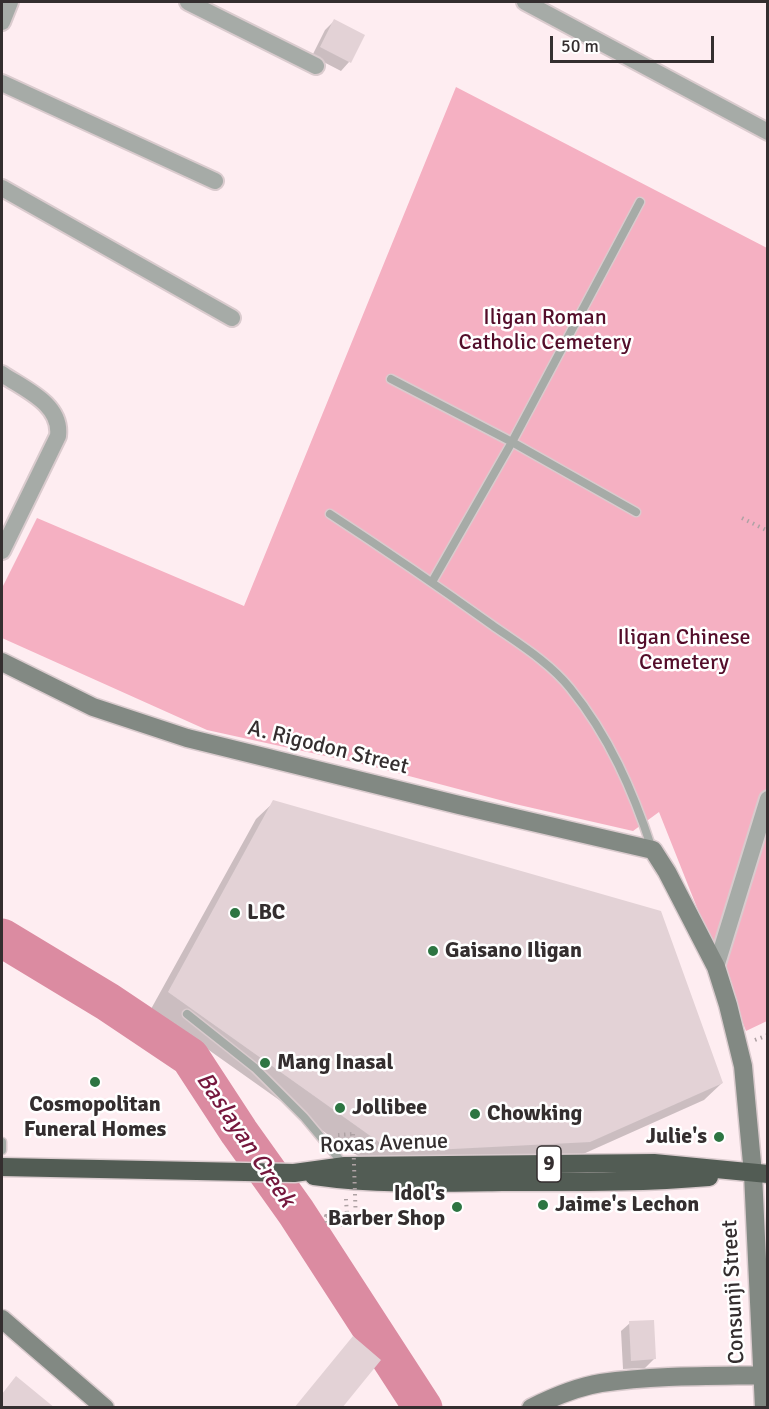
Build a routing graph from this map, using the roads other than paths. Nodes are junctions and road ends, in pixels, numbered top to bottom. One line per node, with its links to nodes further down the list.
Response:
1 (10, 2): 4 (street)
2 (188, 2): 5 (street)
3 (525, 2): 7 (street)
4 (2, 22)
5 (316, 66)
6 (2, 83): 8 (street)
7 (768, 132)
8 (215, 181)
9 (2, 188): 11 (street)
10 (640, 202): 14 (lane)
11 (232, 318)
12 (2, 374): 17 (street)
13 (391, 379): 14 (lane)
14 (512, 442): 15 (lane); 18 (lane)
15 (636, 512)
16 (330, 514): 18 (lane)
17 (2, 551)
18 (432, 582): 21 (lane)
19 (2, 662): 21 (street, A. Rigodon Street)
20 (768, 799): 22 (street)
21 (653, 850): 22 (street, Consunji Street)
22 (716, 967): 29 (street, Consunji Street)
23 (187, 1014): 26 (lane)
24 (2, 1142): 25 (lane)
25 (2, 1150)
26 (345, 1166): 28 (highway, Roxas Avenue / 9); 29 (highway, Roxas Avenue / 9)
27 (2, 1167): 28 (highway, Roxas Avenue / 9)
28 (294, 1173): 29 (highway)
29 (760, 1174): 31 (street, Consunji Street)
30 (2, 1319): 32 (street)
31 (765, 1375): 33 (street); 34 (street, Consunji Street)
32 (105, 1407)
33 (531, 1407)
34 (764, 1407)

